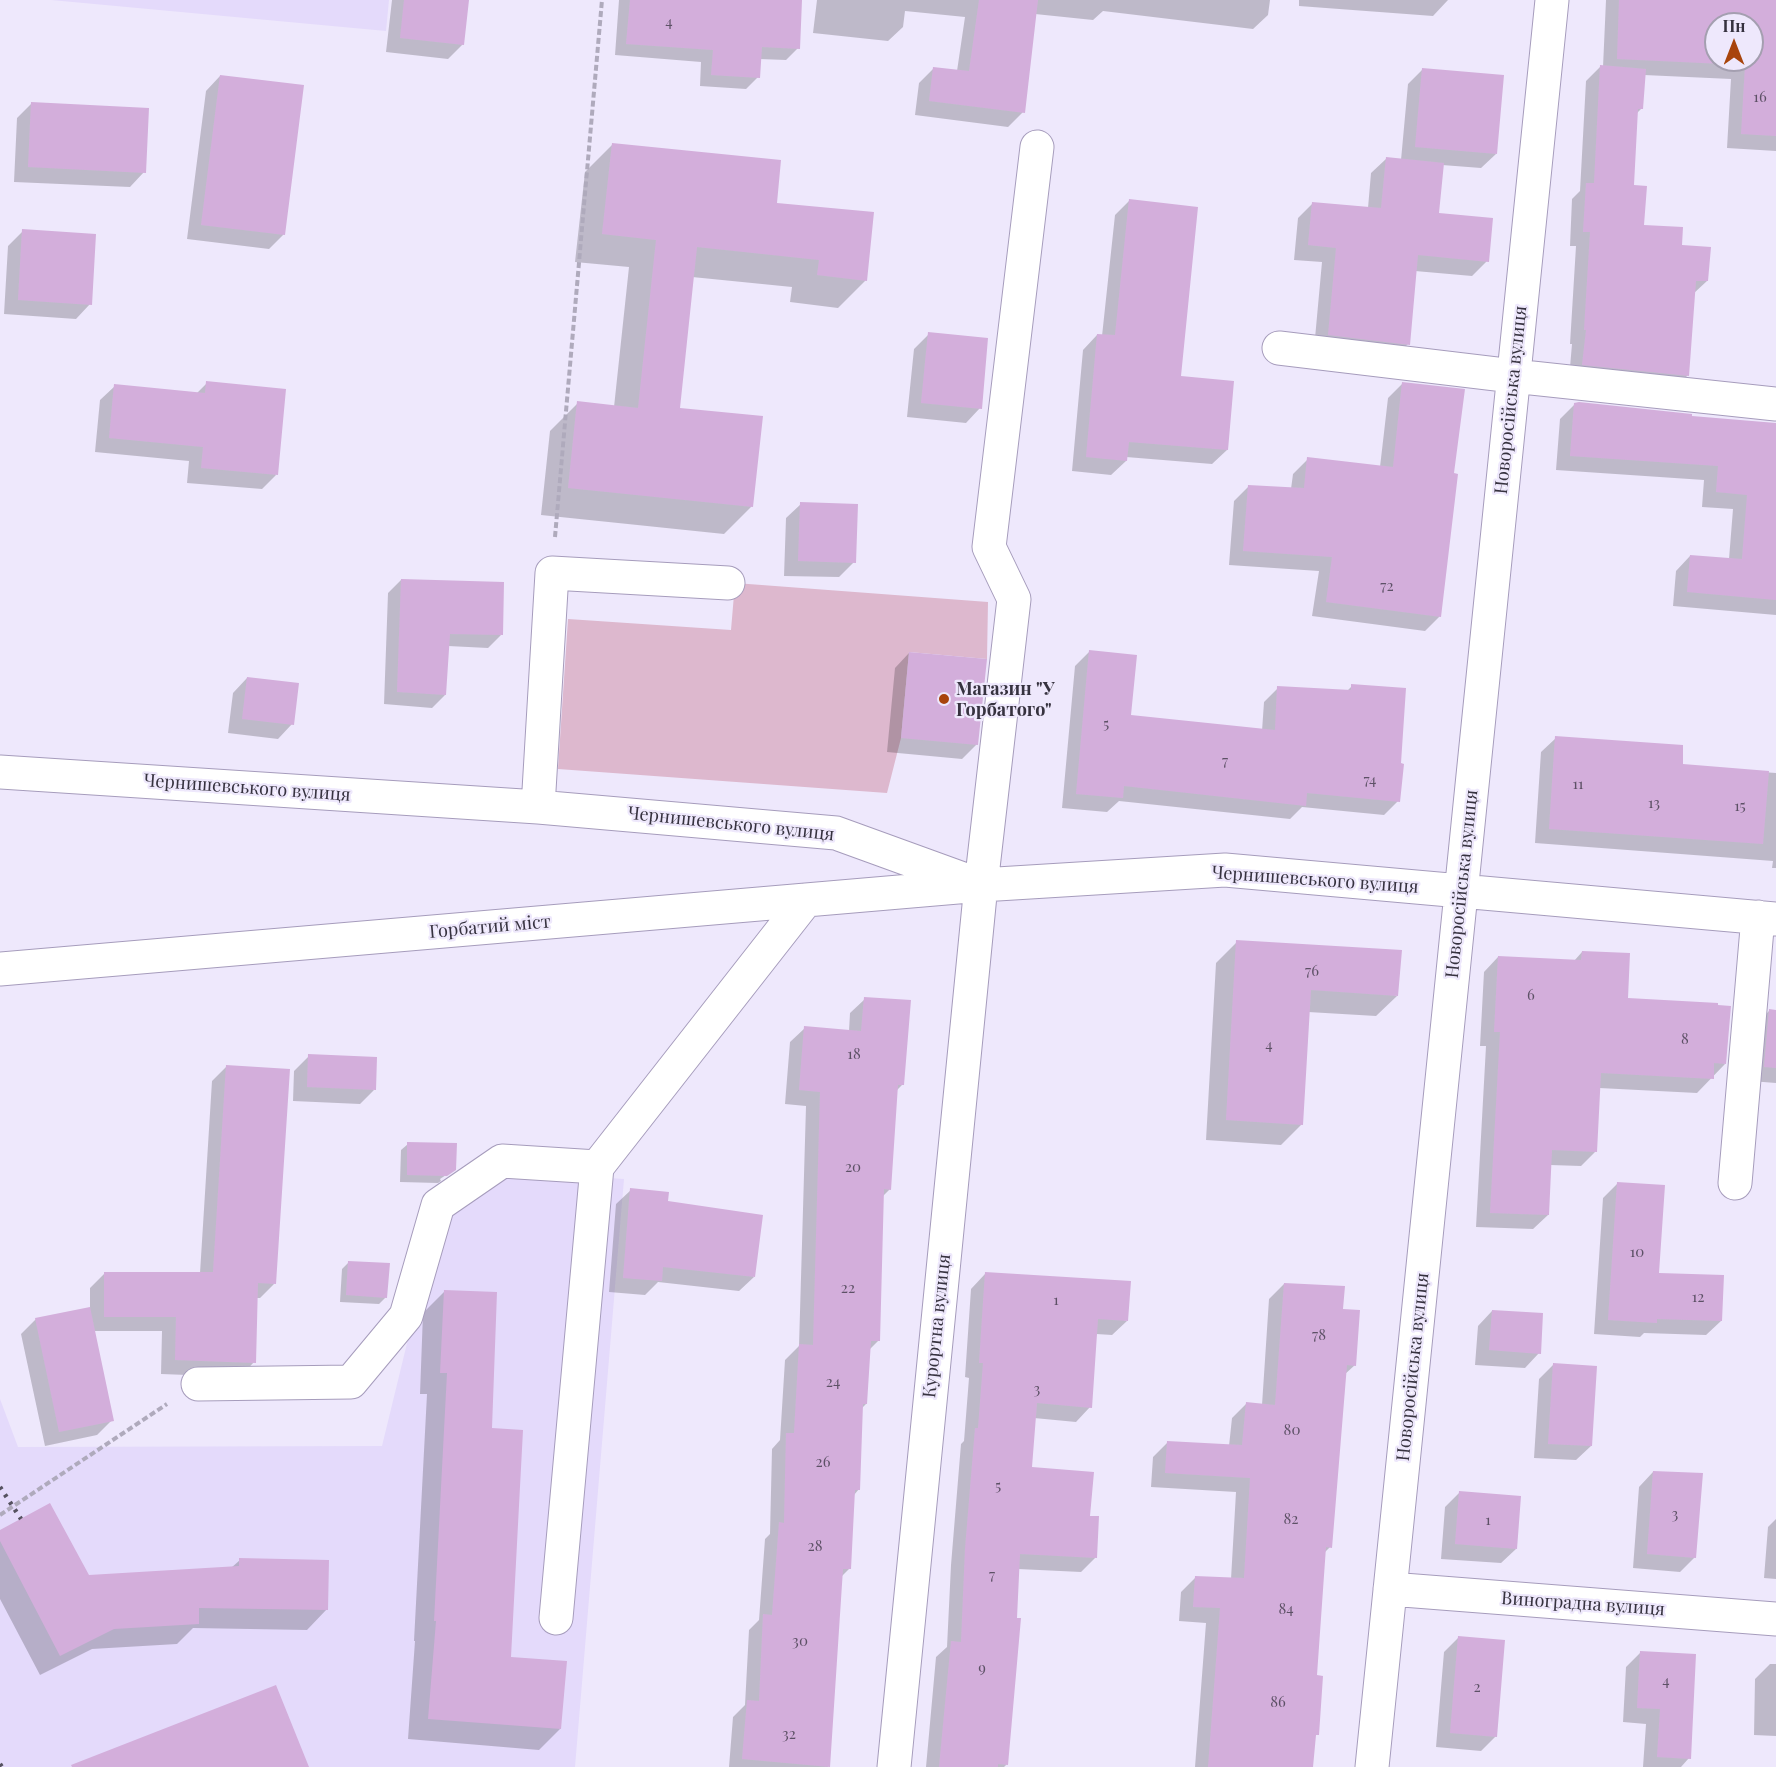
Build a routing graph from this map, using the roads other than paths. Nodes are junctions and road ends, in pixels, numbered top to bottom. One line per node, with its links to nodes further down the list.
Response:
1 (1551, 0): 4 (street, Новоросійська вулиця)
2 (1037, 147): 9 (street, Курортна вулиця)
3 (1279, 348): 4 (street)
4 (1513, 376): 5 (street); 10 (street, Новоросійська вулиця)
5 (1776, 404)
6 (728, 583): 8 (street)
7 (0, 772): 8 (street, Чернишевського вулиця)
8 (538, 807): 9 (street, Чернишевського вулиця)
9 (981, 885): 10 (street, Чернишевського вулиця); 11 (street, Горбатий міст); 20 (street, Курортна вулиця)
10 (1461, 891): 12 (street, Чернишевського вулиця); 17 (street, Новоросійська вулиця)
11 (806, 900): 13 (street, Горбатий міст); 14 (street)
12 (1767, 918): 15 (street)
13 (0, 969)
14 (597, 1167): 16 (street); 18 (street)
15 (1735, 1183)
16 (198, 1384)
17 (1390, 1589): 19 (street, Виноградна вулиця); 21 (street, Новоросійська вулиця)
18 (556, 1618)
19 (1776, 1618)
20 (894, 1767)
21 (1372, 1767)

